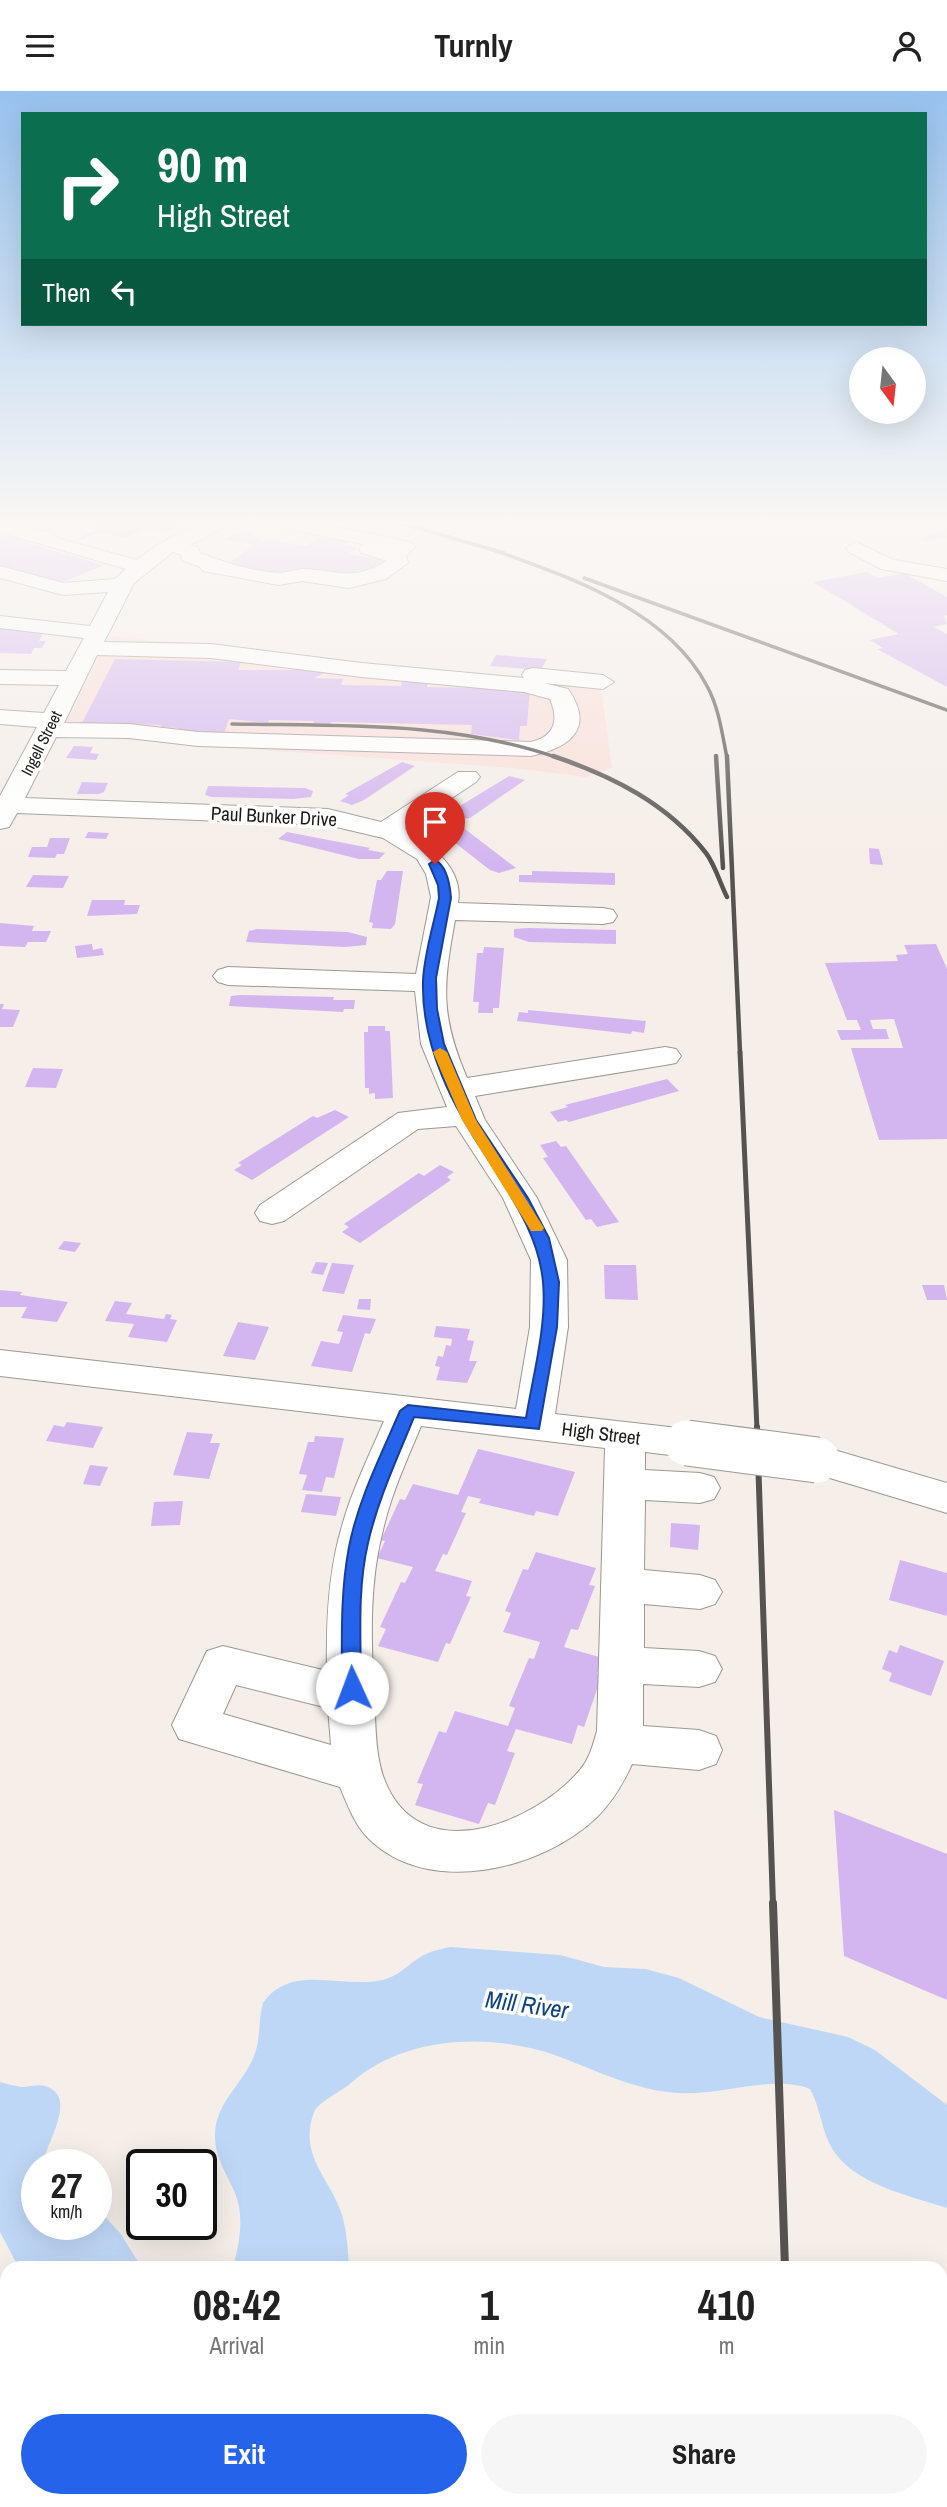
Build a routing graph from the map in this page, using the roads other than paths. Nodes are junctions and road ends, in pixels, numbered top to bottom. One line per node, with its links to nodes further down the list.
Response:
1 (96, 635): 5 (street, Ingell Street)
2 (101, 636): 9 (street)
3 (104, 636): 6 (street)
4 (0, 677): 5 (street)
5 (73, 678): 9 (street, Ingell Street)
6 (603, 682)
7 (0, 697): 9 (street)
8 (0, 717): 9 (street)
9 (54, 717): 11 (street, Ingell Street)
10 (467, 777): 12 (street)
11 (4, 813): 12 (street, Paul Bunker Drive)
12 (386, 830): 13 (street, Paul Bunker Drive)
13 (443, 911): 14 (street); 16 (street, Paul Bunker Drive)
14 (603, 916)
15 (228, 976): 16 (street)
16 (430, 983): 18 (street, Paul Bunker Drive)
17 (665, 1056): 18 (street)
18 (460, 1102): 19 (street); 22 (street, Paul Bunker Drive)
19 (272, 1213)
20 (0, 1363): 21 (street, High Street)
21 (408, 1411): 22 (street, High Street); 31 (street)
22 (533, 1425): 23 (street, High Street)
23 (625, 1436): 24 (street); 26 (street, High Street, bridge)
24 (626, 1484): 25 (street); 27 (street)
25 (700, 1488)
26 (947, 1498)
27 (623, 1585): 28 (street); 29 (street)
28 (700, 1592)
29 (619, 1665): 30 (street); 32 (street)
30 (699, 1669)
31 (352, 1695): 34 (street); 34 (street)
32 (616, 1743): 33 (street); 34 (street)
33 (699, 1750)
34 (359, 1773)

